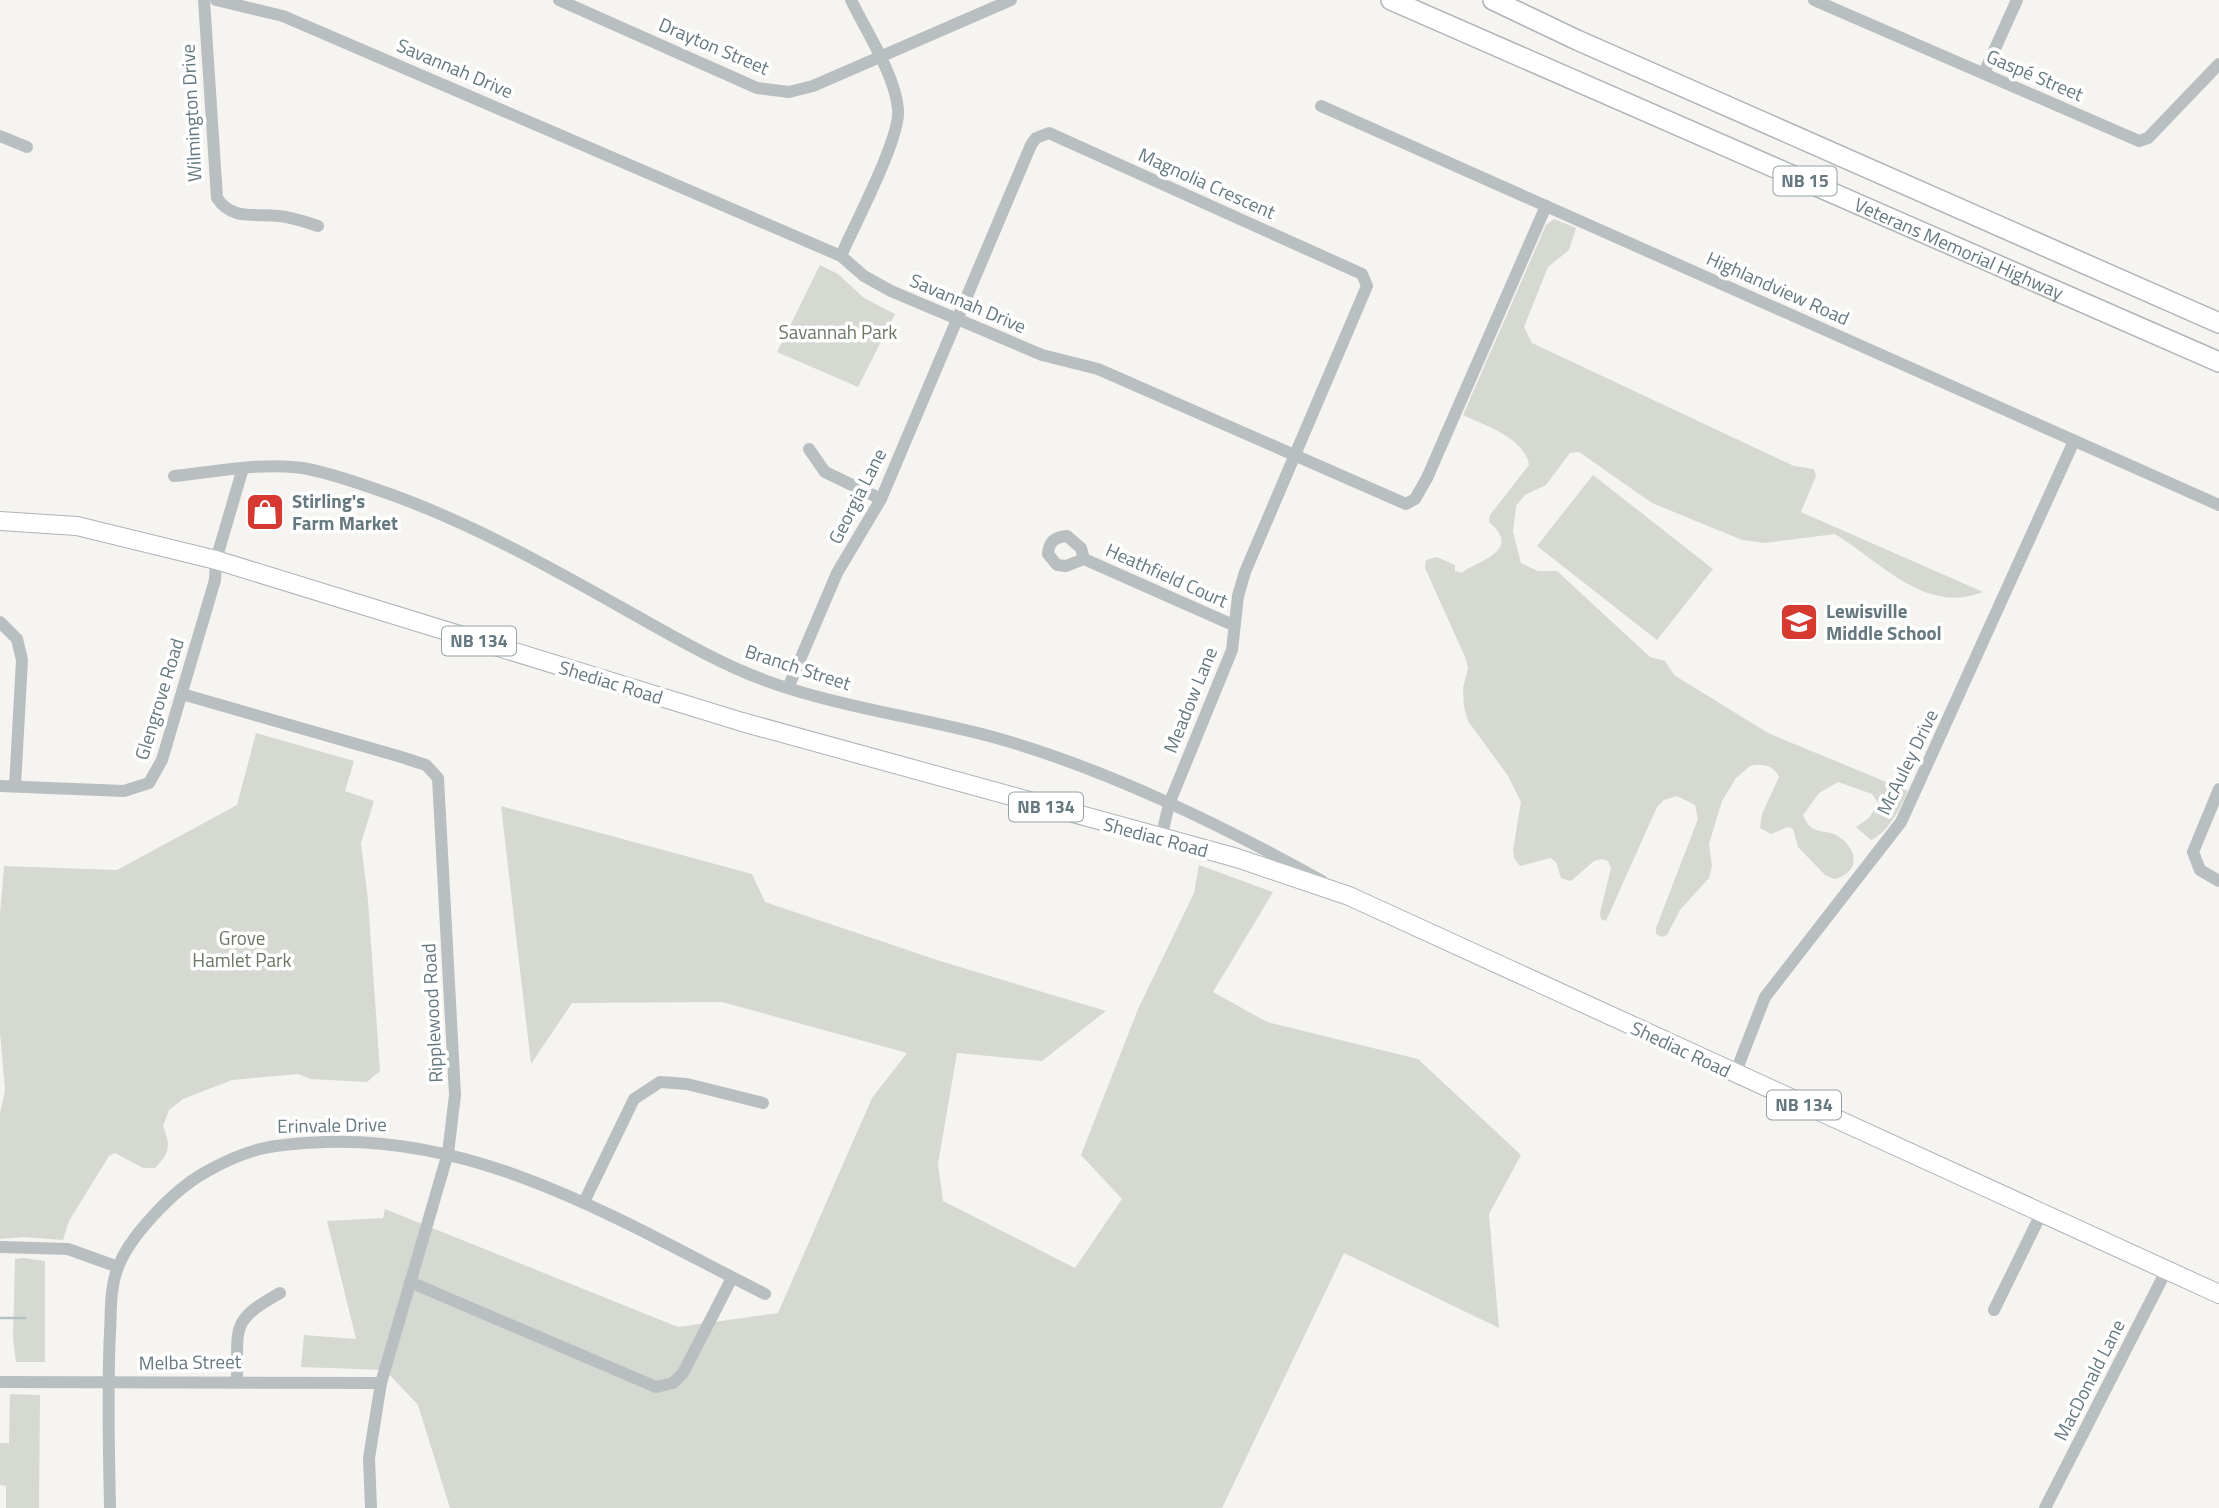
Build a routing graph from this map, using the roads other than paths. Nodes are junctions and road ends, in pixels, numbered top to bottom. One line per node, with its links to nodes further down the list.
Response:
1 (204, 0): 17 (street, Wilmington Drive)
2 (216, 0): 18 (street, Savannah Drive)
3 (559, 0): 10 (street, Drayton Street)
4 (851, 0): 10 (street)
5 (1011, 0): 10 (street, Drayton Street)
6 (1391, 0): 21 (highway, Veterans Memorial Highway / NB 15)
7 (1493, 0): 20 (highway, Veterans Memorial Highway / NB 15)
8 (1814, 0): 12 (street, Gaspé Street)
9 (2017, 0): 12 (street)
10 (878, 57): 18 (street)
11 (2219, 64): 12 (street, Gaspé Street)
12 (1984, 73)
13 (1321, 106): 16 (street, Highlandview Road)
14 (0, 136): 15 (street)
15 (27, 147)
16 (1546, 206): 22 (street, Highlandview Road); 24 (street, Savannah Drive)
17 (318, 226)
18 (841, 256): 19 (street, Savannah Drive)
19 (958, 320): 24 (street, Savannah Drive); 24 (street, Magnolia Crescent); 27 (street, Georgia Lane)
20 (2219, 323)
21 (2219, 362)
22 (2074, 441): 28 (street, Highlandview Road); 43 (street, McAuley Drive)
23 (809, 449): 27 (street)
24 (1295, 457): 33 (street, Meadow Lane)
25 (243, 468): 26 (street, Branch Street); 30 (street); 34 (street, Branch Street)
26 (174, 475)
27 (881, 499): 34 (street, Georgia Lane)
28 (2219, 505)
29 (0, 521): 30 (main road, Shediac Road / NB 134)
30 (216, 559): 35 (street, Glengrove Road); 40 (main road, Shediac Road / NB 134)
31 (1084, 559): 33 (street, Heathfield Court)
32 (0, 622): 37 (street)
33 (1233, 625): 39 (street, Meadow Lane)
34 (788, 688): 39 (street, Branch Street)
35 (182, 694): 37 (street, Glengrove Road); 45 (street, Ripplewood Road)
36 (0, 786): 37 (street, Glengrove Road)
37 (15, 786)
38 (2219, 789): 41 (street)
39 (1169, 804): 40 (street, Meadow Lane); 42 (street, Branch Street)
40 (1161, 839): 42 (main road, Shediac Road / NB 134)
41 (2219, 881)
42 (1349, 896): 43 (main road, Shediac Road / NB 134)
43 (1735, 1074): 47 (main road, Shediac Road / NB 134)
44 (762, 1103): 46 (street)
45 (448, 1153): 46 (street, Erinvale Drive); 49 (street, Erinvale Drive); 52 (street, Ripplewood Road)
46 (584, 1202): 51 (street, Erinvale Drive)
47 (2042, 1212): 50 (main road, Shediac Road / NB 134); 56 (street)
48 (0, 1247): 49 (street)
49 (118, 1267): 59 (street, Erinvale Drive)
50 (2167, 1269): 54 (main road, Shediac Road / NB 134); 63 (street, MacDonald Lane)
51 (732, 1278): 52 (street); 55 (street, Erinvale Drive)
52 (410, 1282): 60 (street, Ripplewood Road)
53 (280, 1293): 57 (street)
54 (2219, 1293)
55 (765, 1294)
56 (1994, 1310)
57 (237, 1380): 59 (street, Melba Street); 60 (street, Melba Street)
58 (0, 1382): 59 (street, Melba Street)
59 (107, 1382): 61 (street, Erinvale Drive)
60 (381, 1383): 62 (street, Ripplewood Road)
61 (110, 1508)
62 (370, 1508)
63 (2045, 1508)

